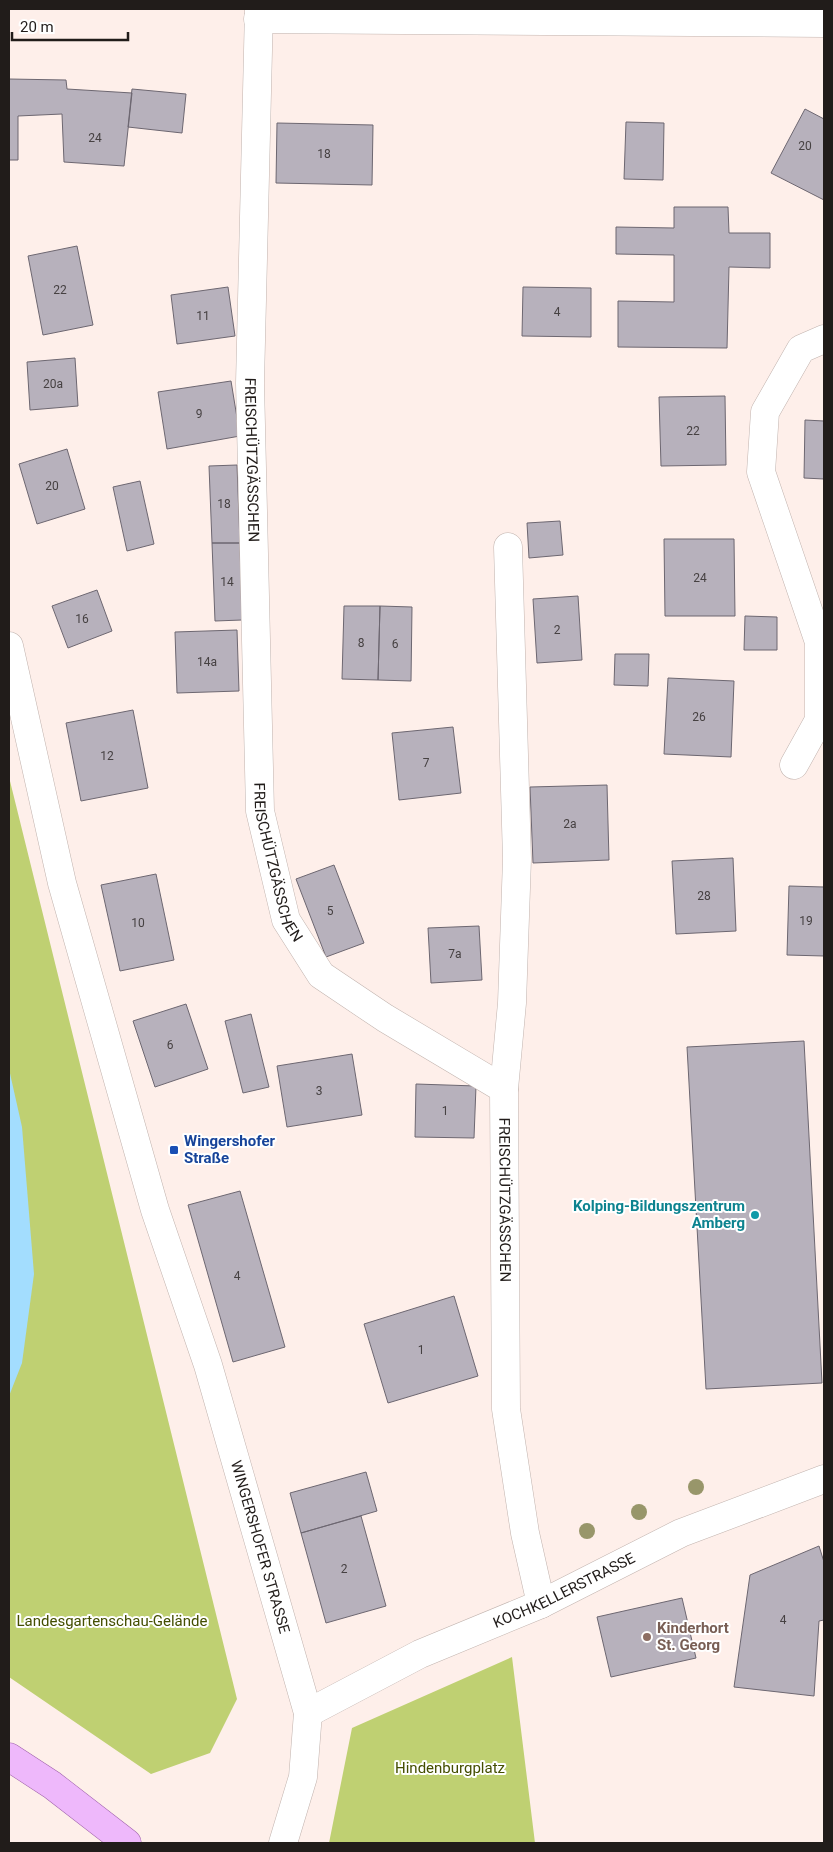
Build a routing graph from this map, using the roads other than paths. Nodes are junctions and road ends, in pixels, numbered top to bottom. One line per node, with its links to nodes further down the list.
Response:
1 (259, 14): 2 (street); 7 (street, FREISCHÜTZGÄSSCHEN)
2 (824, 23)
3 (824, 339): 6 (street)
4 (508, 547): 7 (street)
5 (9, 646): 10 (street, WINGERSHOFER STRASSE)
6 (794, 765)
7 (504, 1089): 9 (street, FREISCHÜTZGÄSSCHEN)
8 (824, 1479): 9 (street, KOCHKELLERSTRASSE)
9 (541, 1604): 10 (street, KOCHKELLERSTRASSE)
10 (308, 1713): 13 (street, WINGERSHOFER STRASSE)
11 (9, 1757): 12 (main road)
12 (128, 1843)
13 (283, 1843)

